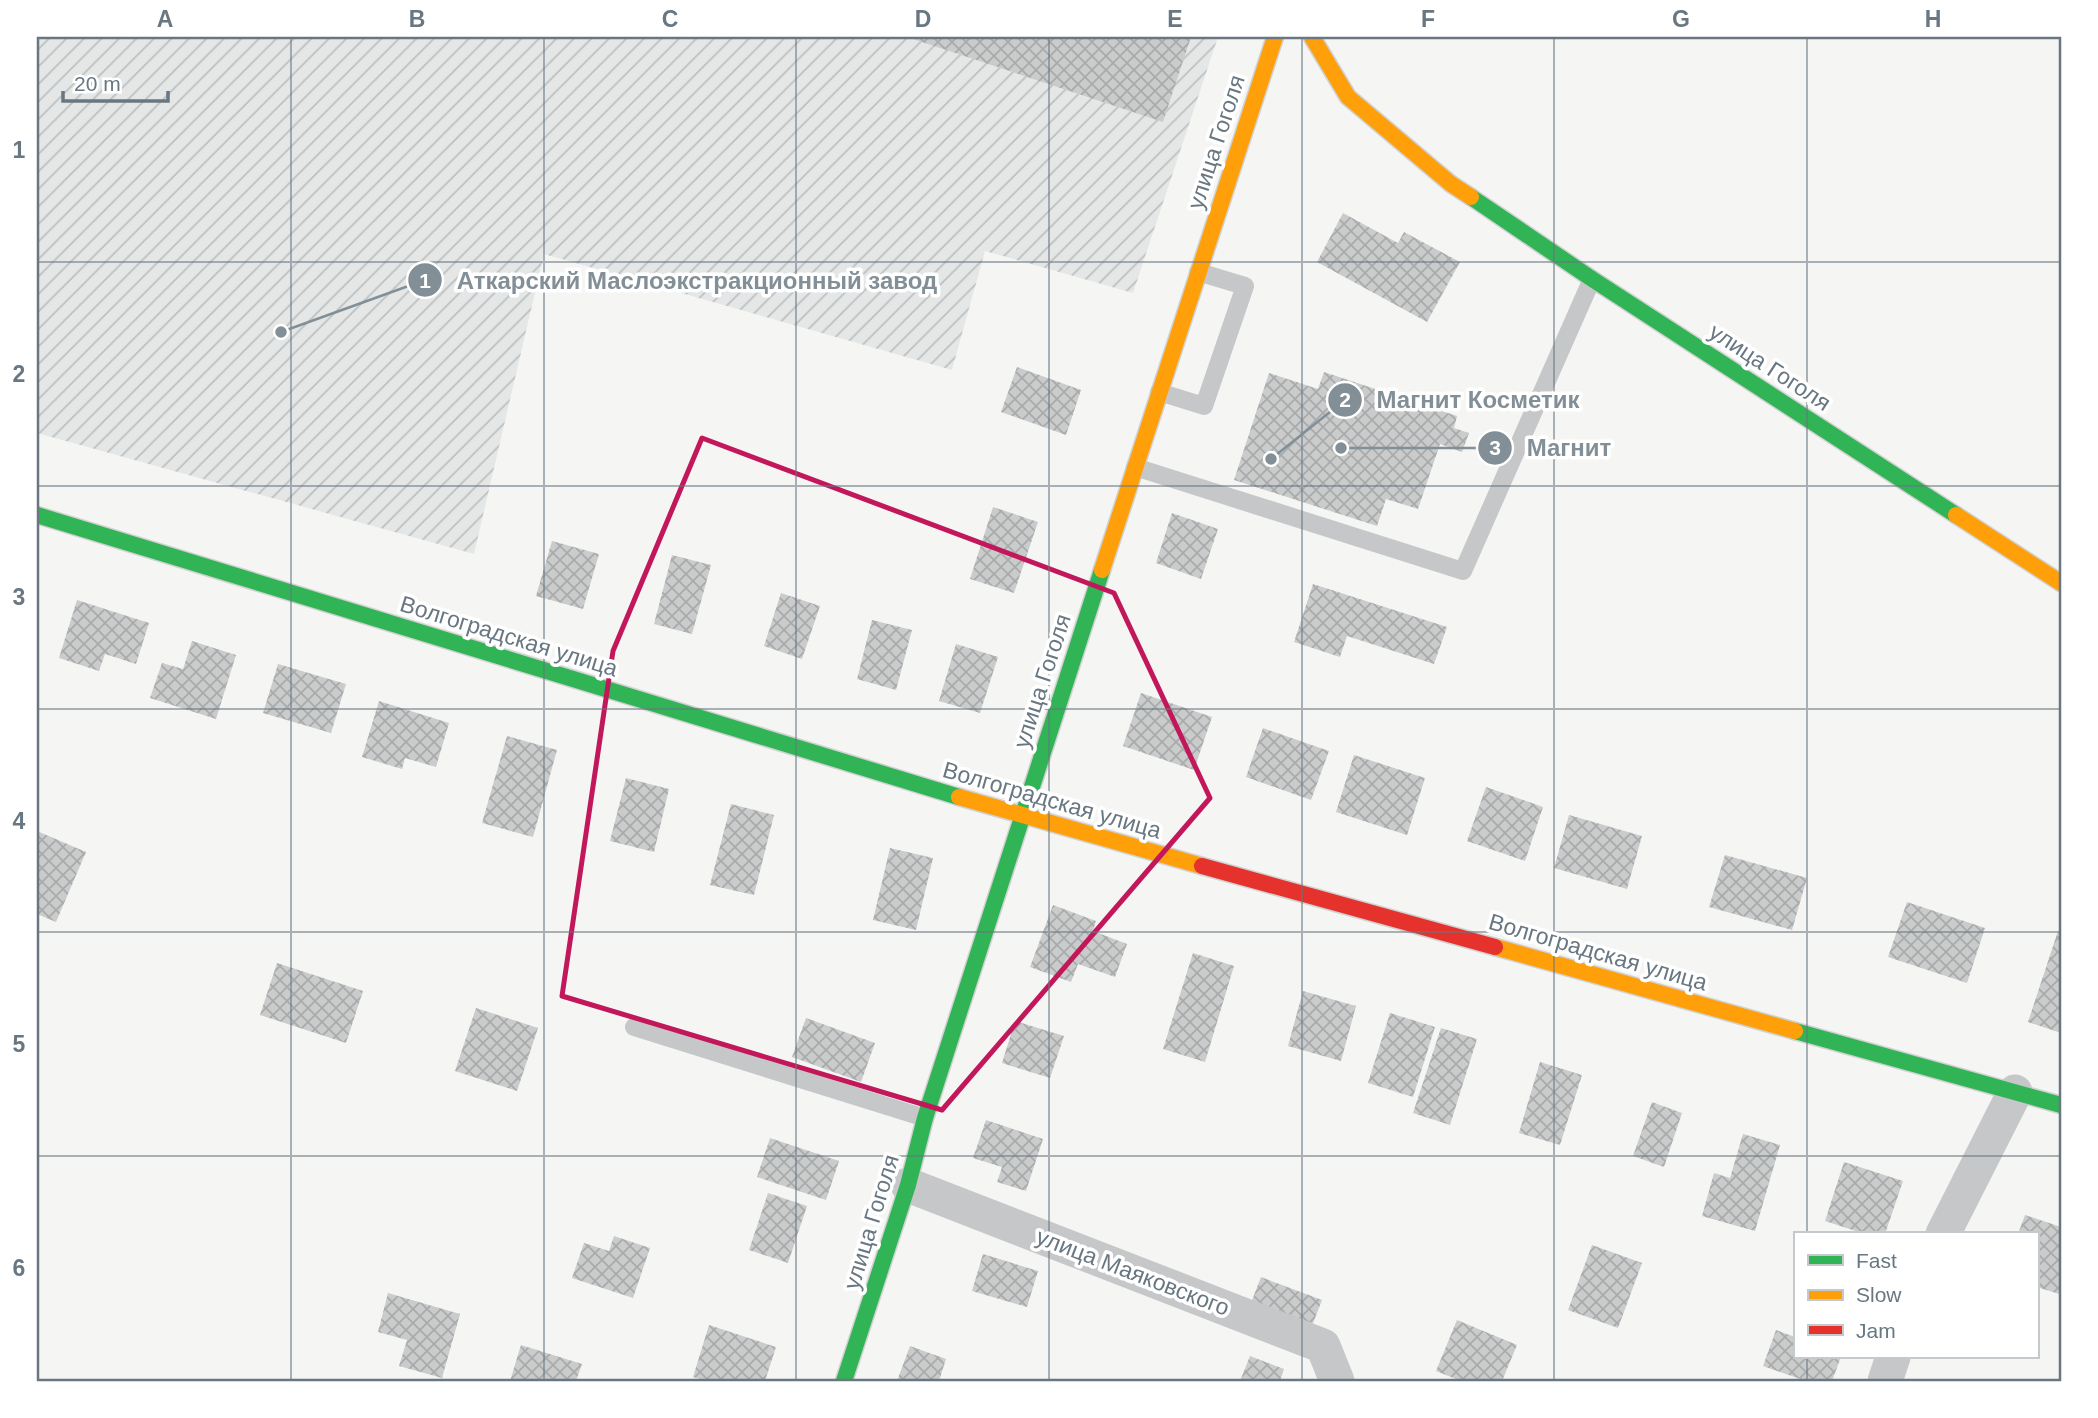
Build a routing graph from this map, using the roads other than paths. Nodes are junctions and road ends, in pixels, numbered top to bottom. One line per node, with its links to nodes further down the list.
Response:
1 (1275, 37): 3 (street, улица Гоголя)
2 (1312, 37): 4 (street, улица Гоголя)
3 (1198, 272): 5 (street, улица Гоголя); 5 (lane)
4 (1592, 279): 6 (lane); 8 (street, улица Гоголя)
5 (1159, 392): 6 (street, улица Гоголя)
6 (1135, 467): 9 (street, улица Гоголя)
7 (37, 515): 9 (street, Волгоградская улица)
8 (2061, 583)
9 (1022, 816): 11 (street, Волгоградская улица); 13 (street, улица Гоголя)
10 (634, 1027): 13 (lane)
11 (2015, 1092): 12 (street, Волгоградская улица); 15 (street)
12 (2061, 1105)
13 (925, 1118): 14 (street, улица Гоголя)
14 (908, 1185): 17 (street, улица Гоголя); 18 (street, улица Маяковского)
15 (1944, 1232)
16 (1893, 1358): 19 (street)
17 (844, 1381)
18 (1337, 1381)
19 (1885, 1381)

